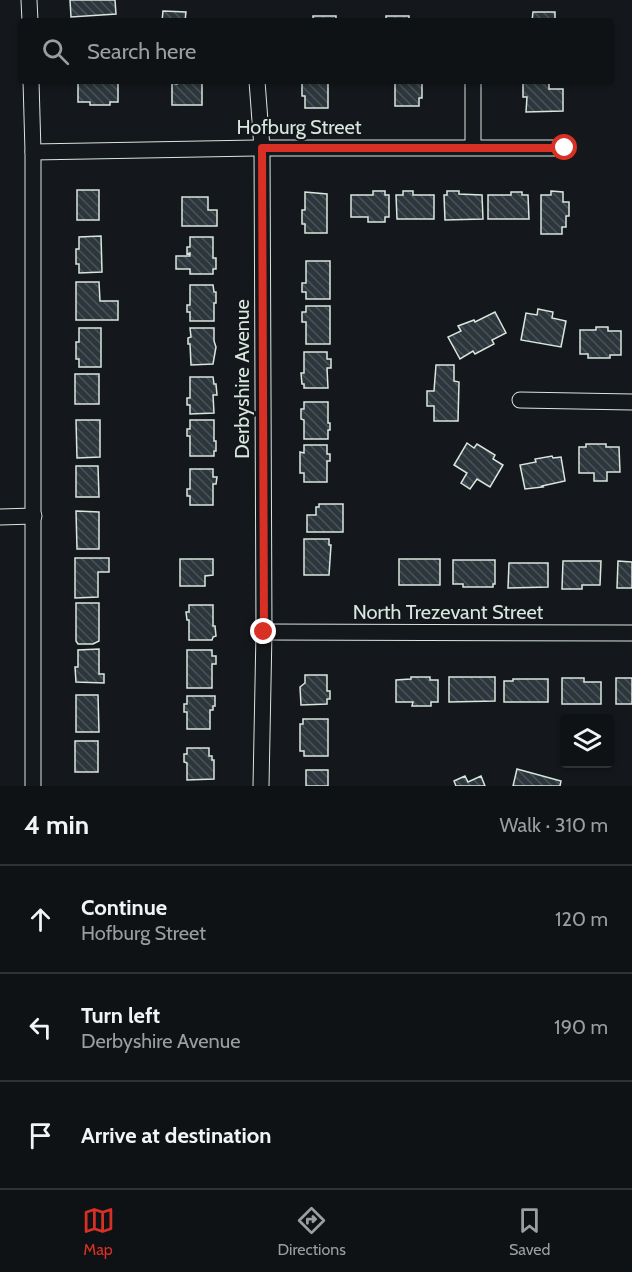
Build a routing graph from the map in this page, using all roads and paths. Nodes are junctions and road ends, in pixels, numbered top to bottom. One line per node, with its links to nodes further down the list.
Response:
1 (29, 0): 2 (street)
2 (30, 18)
3 (31, 84): 9 (street)
4 (257, 84): 7 (street, Derbyshire Avenue)
5 (473, 84): 6 (street)
6 (473, 147): 7 (street, Hofburg Street); 8 (street, Hofburg Street)
7 (262, 148): 9 (street, Hofburg Street); 14 (street, Derbyshire Avenue)
8 (565, 148)
9 (33, 152): 12 (street)
10 (520, 400): 11 (street)
11 (632, 402)
12 (34, 516): 13 (street); 16 (street)
13 (0, 517)
14 (264, 632): 15 (street, North Trezevant Street); 17 (street, Derbyshire Avenue)
15 (632, 633)
16 (33, 786)
17 (261, 786)

